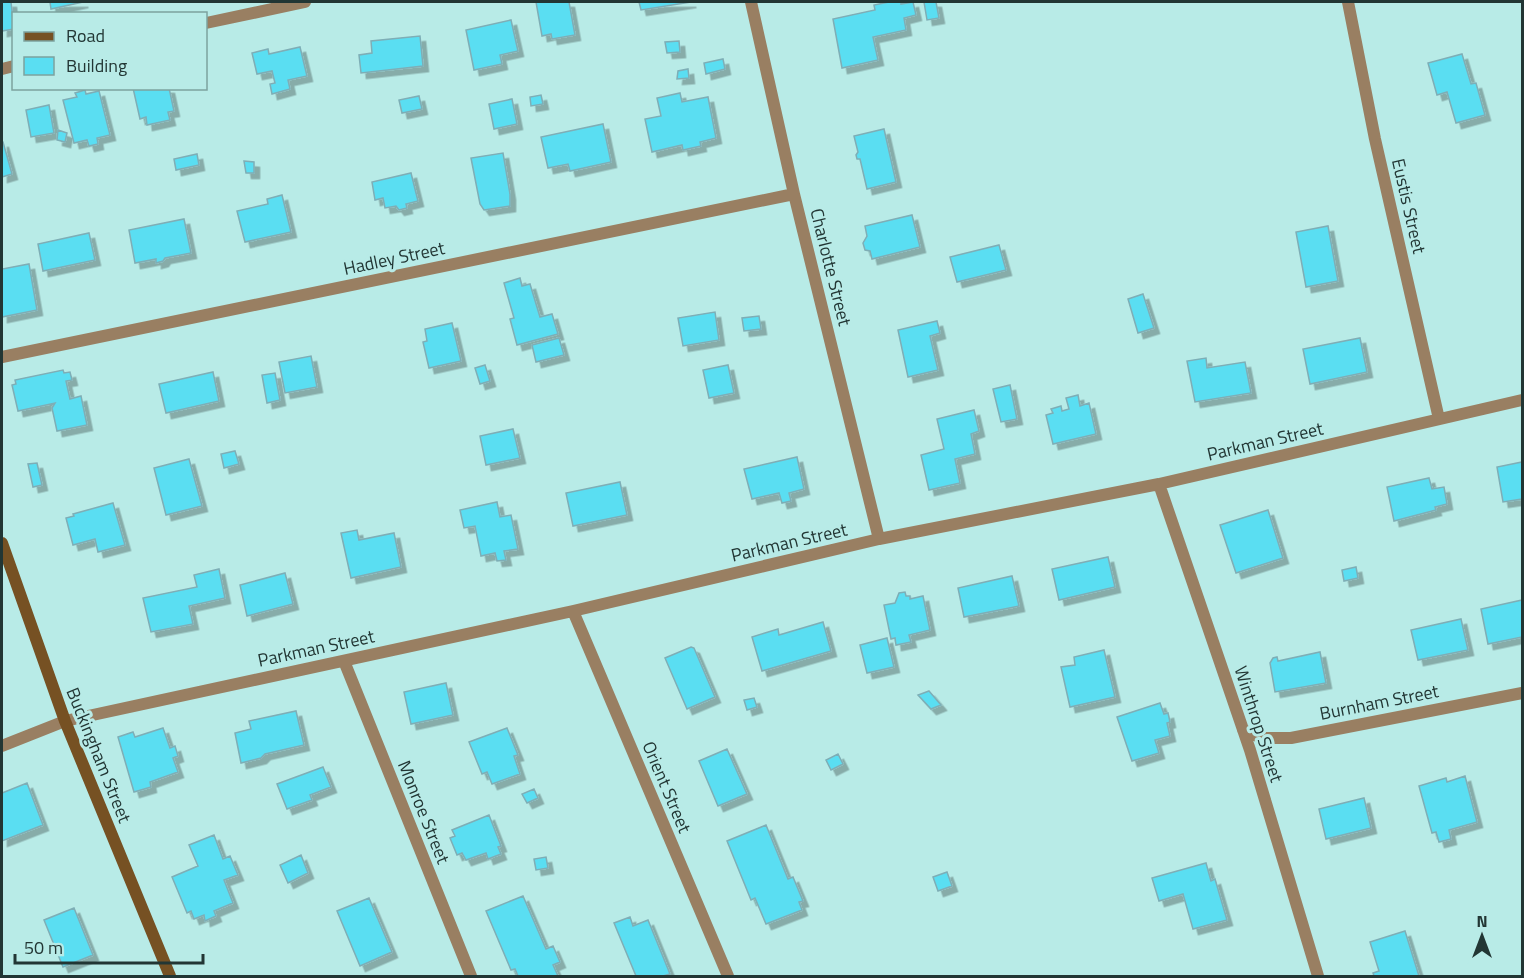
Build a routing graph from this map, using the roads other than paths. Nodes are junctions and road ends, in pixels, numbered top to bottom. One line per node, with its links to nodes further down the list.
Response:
1 (305, 2): 4 (street)
2 (751, 2): 5 (street, Charlotte Street)
3 (1348, 2): 8 (street, Eustis Street)
4 (207, 23)
5 (794, 194): 6 (street, Hadley Street); 10 (street, Charlotte Street)
6 (2, 357)
7 (1522, 400): 8 (street, Parkman Street)
8 (1439, 418): 9 (street, Parkman Street)
9 (1159, 484): 10 (street, Parkman Street); 16 (street, Winthrop Street)
10 (879, 539): 12 (street, Parkman Street)
11 (2, 543): 15 (main road, Buckingham Street)
12 (573, 611): 13 (street, Parkman Street); 20 (street, Orient Street)
13 (344, 661): 15 (street, Parkman Street); 19 (street, Monroe Street)
14 (1522, 693): 16 (street, Burnham Street)
15 (65, 721): 17 (street, Parkman Street); 18 (main road, Buckingham Street)
16 (1243, 730): 21 (street, Winthrop Street)
17 (2, 746)
18 (170, 976)
19 (471, 976)
20 (729, 976)
21 (1318, 976)

